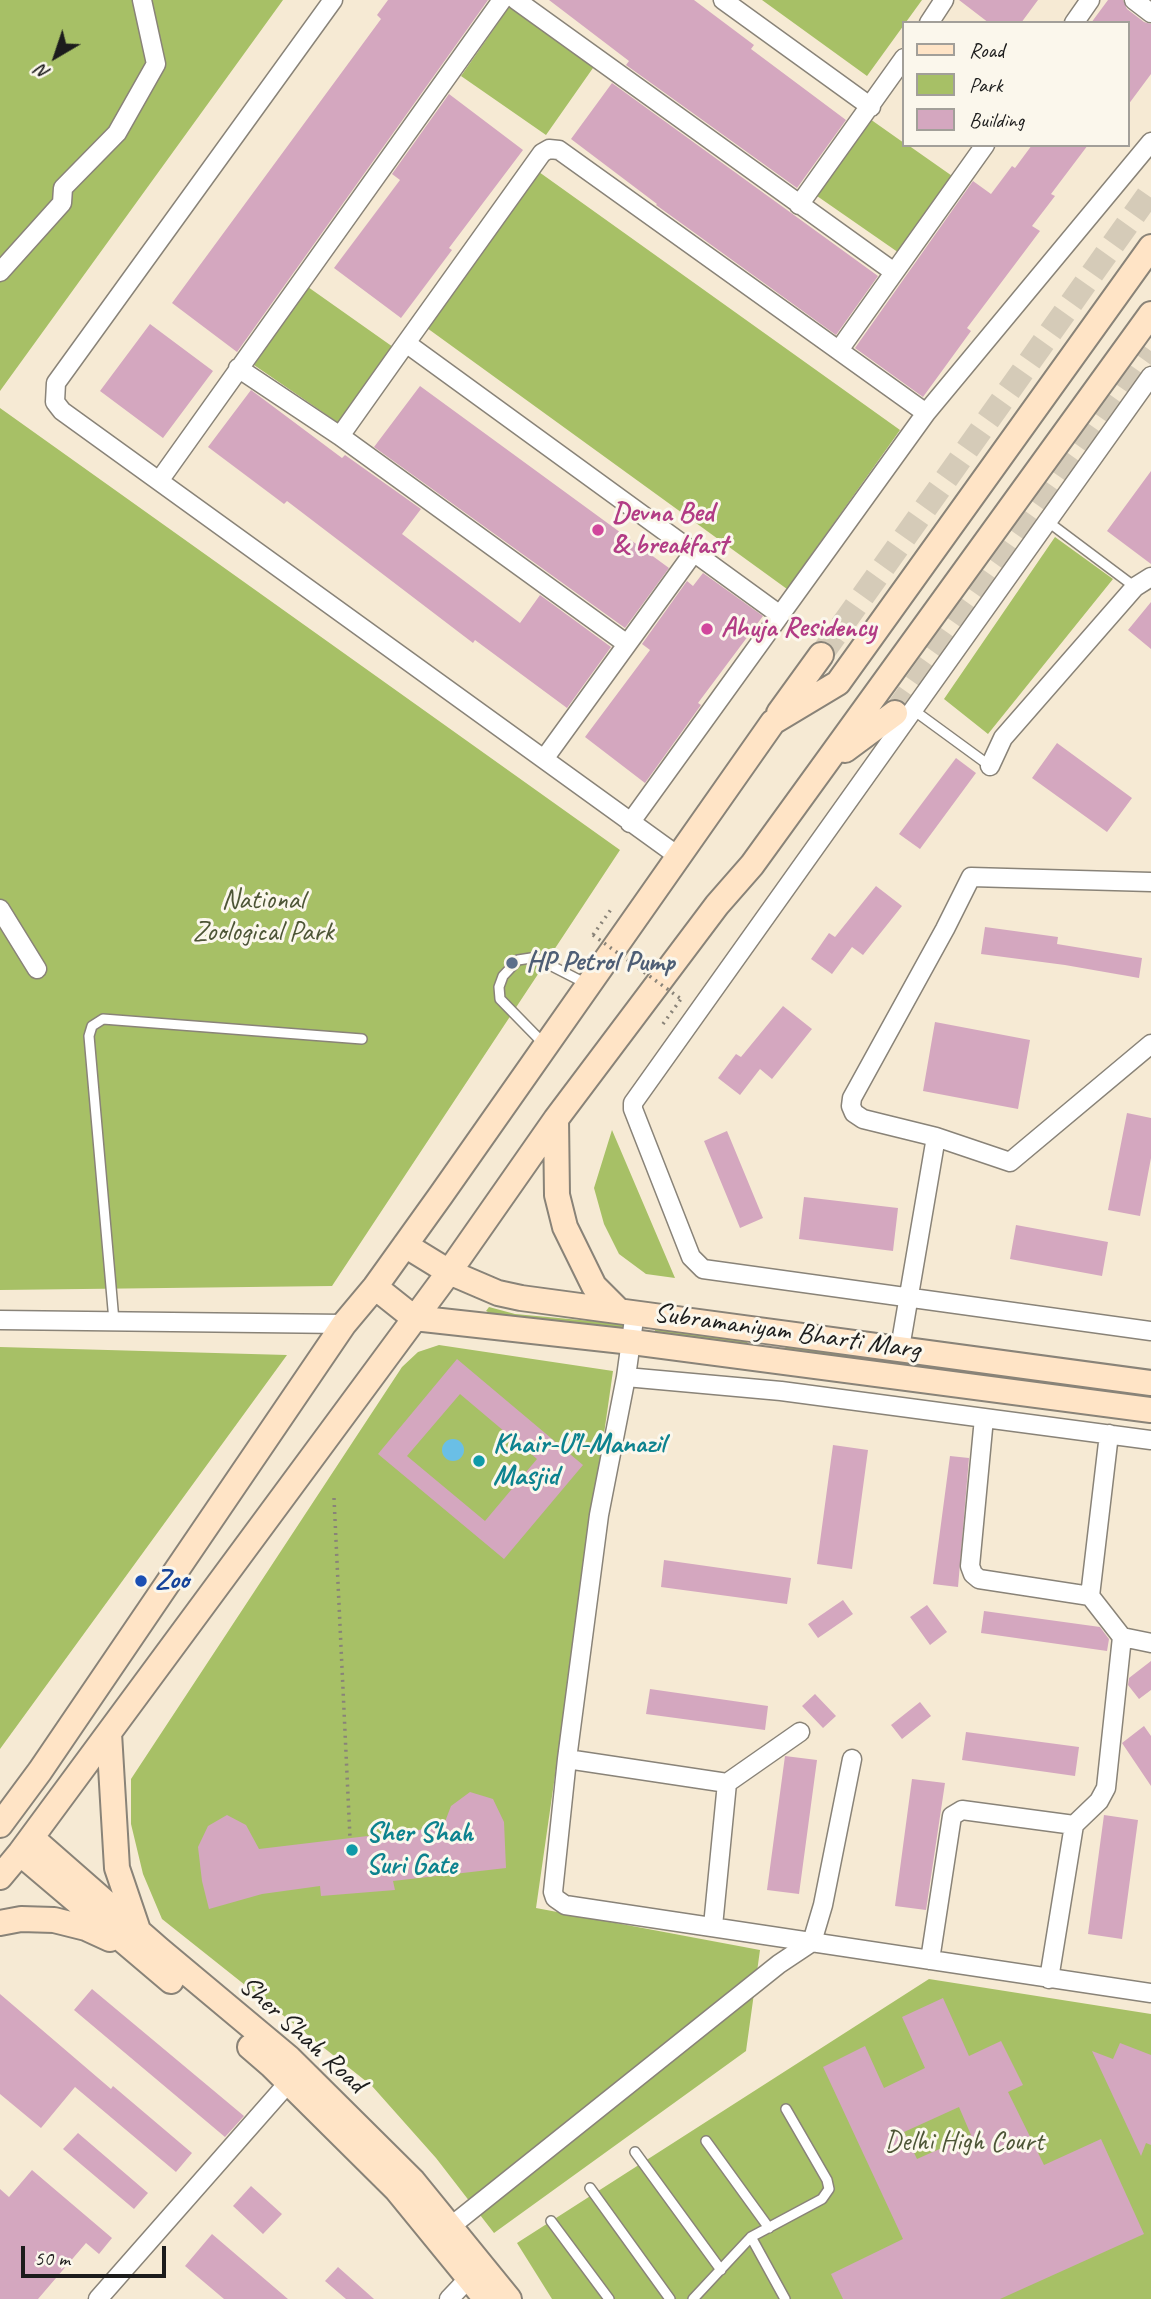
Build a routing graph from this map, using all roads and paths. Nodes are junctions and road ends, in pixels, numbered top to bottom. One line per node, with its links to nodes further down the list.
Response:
1 (142, 0): 18 (street)
2 (333, 0): 27 (street)
3 (502, 0): 23 (street)
4 (516, 0): 16 (street)
5 (723, 0): 13 (street)
6 (944, 0): 10 (street)
7 (1090, 0): 11 (street)
8 (1134, 0): 9 (street)
9 (1151, 13)
10 (930, 21)
11 (1075, 21)
12 (902, 61): 13 (street)
13 (871, 107): 16 (street)
14 (1151, 142): 25 (street)
15 (984, 147): 19 (street)
16 (800, 205): 19 (street)
17 (1151, 247): 36 (main road)
18 (0, 272)
19 (894, 272): 22 (street)
20 (1151, 314): 39 (main road)
21 (406, 343): 22 (street); 26 (street); 29 (street)
22 (839, 350): 25 (street)
23 (238, 368): 26 (street); 27 (street)
24 (1151, 376): 28 (street)
25 (926, 413): 32 (street)
26 (340, 436): 33 (street)
27 (159, 481): 37 (street)
28 (1047, 521): 31 (lane); 35 (street)
29 (694, 552): 32 (street); 33 (street)
30 (1151, 577): 31 (street)
31 (1135, 587): 38 (street)
32 (780, 615): 40 (street)
33 (627, 644): 37 (street)
34 (821, 655): 36 (main road)
35 (903, 711): 38 (lane); 39 (main road); 56 (street)
36 (773, 722): 41 (main road)
37 (544, 759): 40 (street)
38 (990, 766)
39 (823, 767): 51 (main road)
40 (630, 823): 41 (street)
41 (678, 856): 46 (main road)
42 (1151, 882): 52 (street)
43 (612, 908): 47 (path, bridge)
44 (0, 909): 45 (street)
45 (37, 969)
46 (587, 984): 50 (main road); 50 (lane)
47 (663, 1024)
48 (362, 1040): 60 (lane)
49 (1151, 1044): 52 (street)
50 (545, 1045): 53 (main road)
51 (556, 1119): 54 (main road); 57 (main road)
52 (936, 1137): 56 (street)
53 (405, 1245): 54 (main road, Subramaniyam Bharti Marg); 55 (main road)
54 (449, 1272): 57 (main road, Subramaniyam Bharti Marg); 58 (main road)
55 (375, 1287): 58 (main road); 61 (main road)
56 (908, 1297): 62 (street); 64 (street)
57 (627, 1311): 63 (street); 64 (main road, Subramaniyam Bharti Marg)
58 (414, 1318): 63 (main road, Subramaniyam Bharti Marg); 76 (main road)
59 (0, 1320): 60 (street)
60 (114, 1321): 61 (street)
61 (344, 1324): 80 (main road)
62 (1151, 1331)
63 (632, 1342): 65 (street); 67 (main road, Subramaniyam Bharti Marg)
64 (900, 1348): 66 (main road, Subramaniyam Bharti Marg)
65 (626, 1377): 68 (street); 77 (street)
66 (1151, 1383)
67 (1151, 1410)
68 (984, 1418): 69 (street); 72 (street)
69 (1108, 1434): 70 (street); 72 (street)
70 (1151, 1440)
71 (334, 1498): 82 (path)
72 (1090, 1596): 73 (street)
73 (1122, 1637): 74 (street); 81 (street)
74 (1151, 1643)
75 (800, 1732): 79 (street)
76 (109, 1733): 83 (main road); 88 (main road)
77 (567, 1759): 79 (street); 87 (street)
78 (852, 1759): 89 (street)
79 (727, 1783): 87 (street)
80 (0, 1825)
81 (1074, 1825): 91 (street); 92 (street)
82 (350, 1838)
83 (26, 1845): 84 (main road, Sher Shah Road); 85 (main road)
84 (55, 1870): 88 (main road, Sher Shah Road); 90 (main road, Sher Shah Road)
85 (0, 1877)
86 (0, 1923): 90 (main road)
87 (713, 1926): 89 (street)
88 (139, 1931): 100 (main road, Sher Shah Road)
89 (812, 1942): 91 (street); 100 (street)
90 (144, 1959): 94 (main road, Sher Shah Road)
91 (930, 1960): 92 (street)
92 (1049, 1979): 93 (street)
93 (1151, 1993)
94 (289, 2082): 104 (main road, Sher Shah Road); 105 (street)
95 (786, 2109): 101 (lane)
96 (706, 2141): 101 (lane)
97 (635, 2152): 103 (lane)
98 (590, 2188): 110 (lane)
99 (551, 2221): 109 (lane)
100 (450, 2227): 108 (main road, Sher Shah Road)
101 (769, 2228): 102 (lane)
102 (751, 2237): 103 (lane); 112 (lane)
103 (721, 2270): 111 (lane)
104 (469, 2278): 106 (street); 107 (main road, Sher Shah Road)
105 (98, 2299)
106 (449, 2299)
107 (486, 2299)
108 (509, 2299)
109 (609, 2299)
110 (670, 2299)
111 (693, 2299)
112 (785, 2299)

